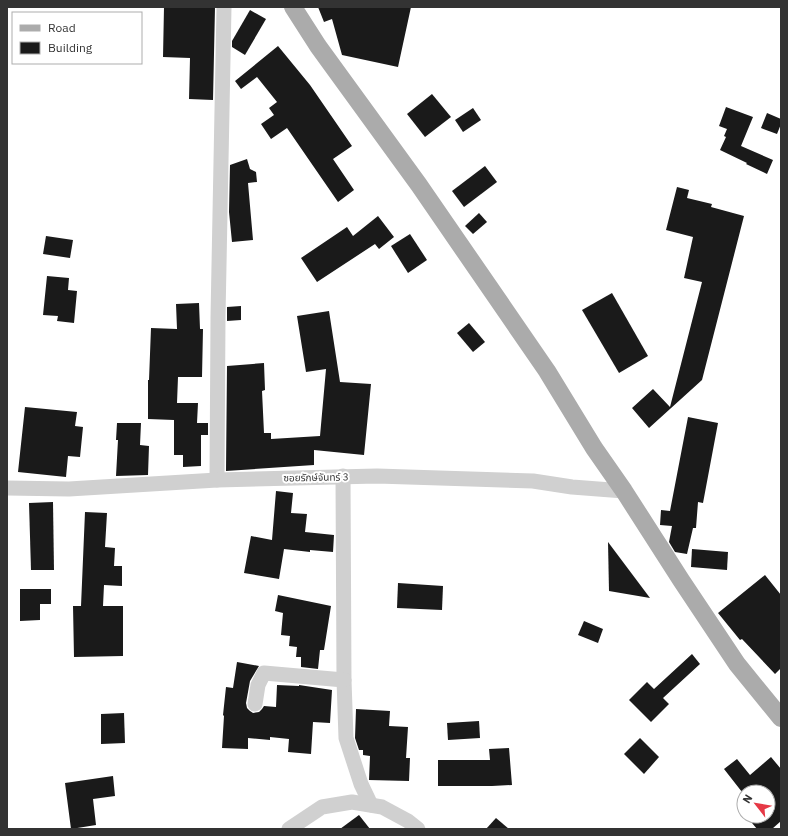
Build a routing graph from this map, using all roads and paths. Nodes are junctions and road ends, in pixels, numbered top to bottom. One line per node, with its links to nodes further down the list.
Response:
1 (224, 7): 4 (street)
2 (293, 7): 6 (main road)
3 (343, 476): 4 (street, ซอยรักษ์จันทร์ 3); 6 (street, ซอยรักษ์จันทร์ 3); 7 (street)
4 (217, 480): 5 (street, ซอยรักษ์จันทร์ 3)
5 (7, 488)
6 (624, 491): 9 (main road)
7 (344, 680): 8 (street); 10 (street)
8 (255, 704)
9 (781, 718)
10 (371, 806): 11 (street); 12 (street)
11 (289, 829)
12 (418, 829)

